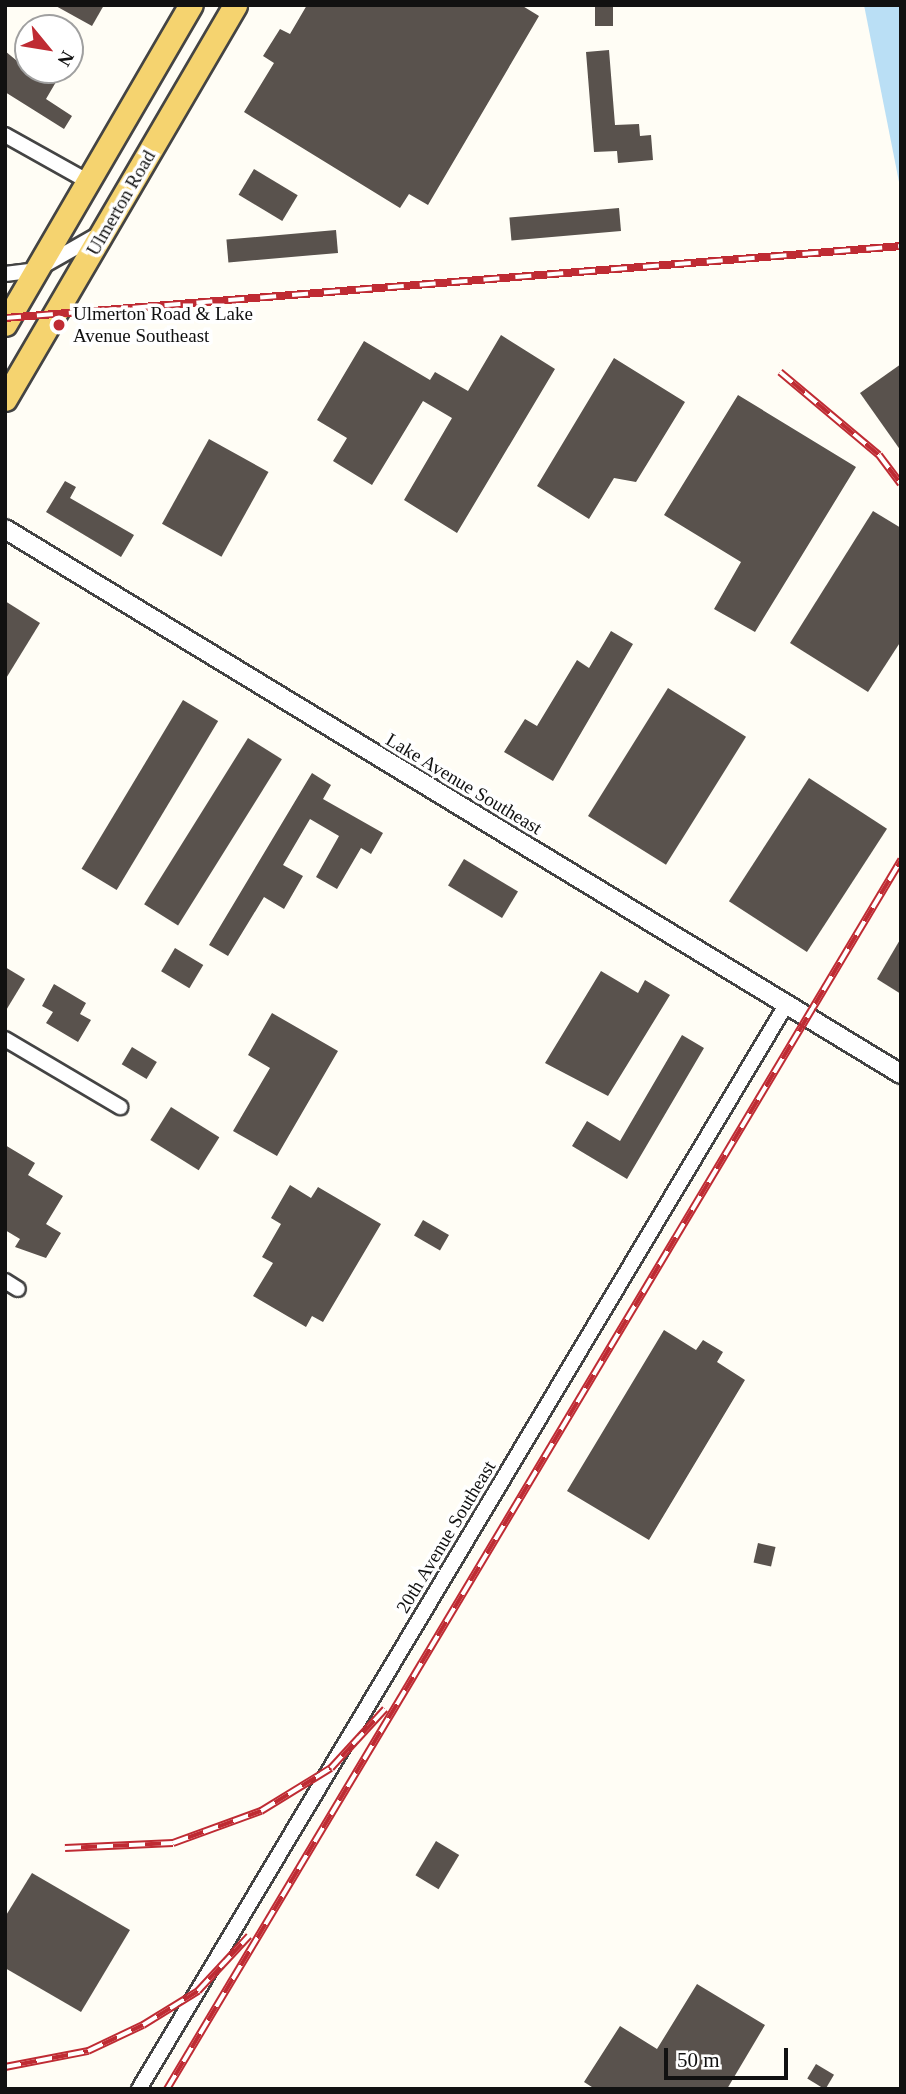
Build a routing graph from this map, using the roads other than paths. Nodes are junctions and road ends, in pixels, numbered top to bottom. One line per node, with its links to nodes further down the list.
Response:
1 (191, 5): 4 (main road, Ulmerton Road)
2 (235, 5): 5 (main road, Ulmerton Road)
3 (5, 135): 4 (street)
4 (89, 182): 6 (main road, Ulmerton Road)
5 (107, 228): 6 (street); 9 (main road, Ulmerton Road)
6 (36, 271): 7 (street); 8 (main road, Ulmerton Road)
7 (5, 274)
8 (5, 324)
9 (5, 400)
10 (5, 529): 11 (street, Lake Avenue Southeast)
11 (786, 1005): 13 (street, Lake Avenue Southeast); 15 (street, 20th Avenue Southeast)
12 (5, 1039): 14 (street)
13 (901, 1074)
14 (120, 1107)
15 (139, 2089)

